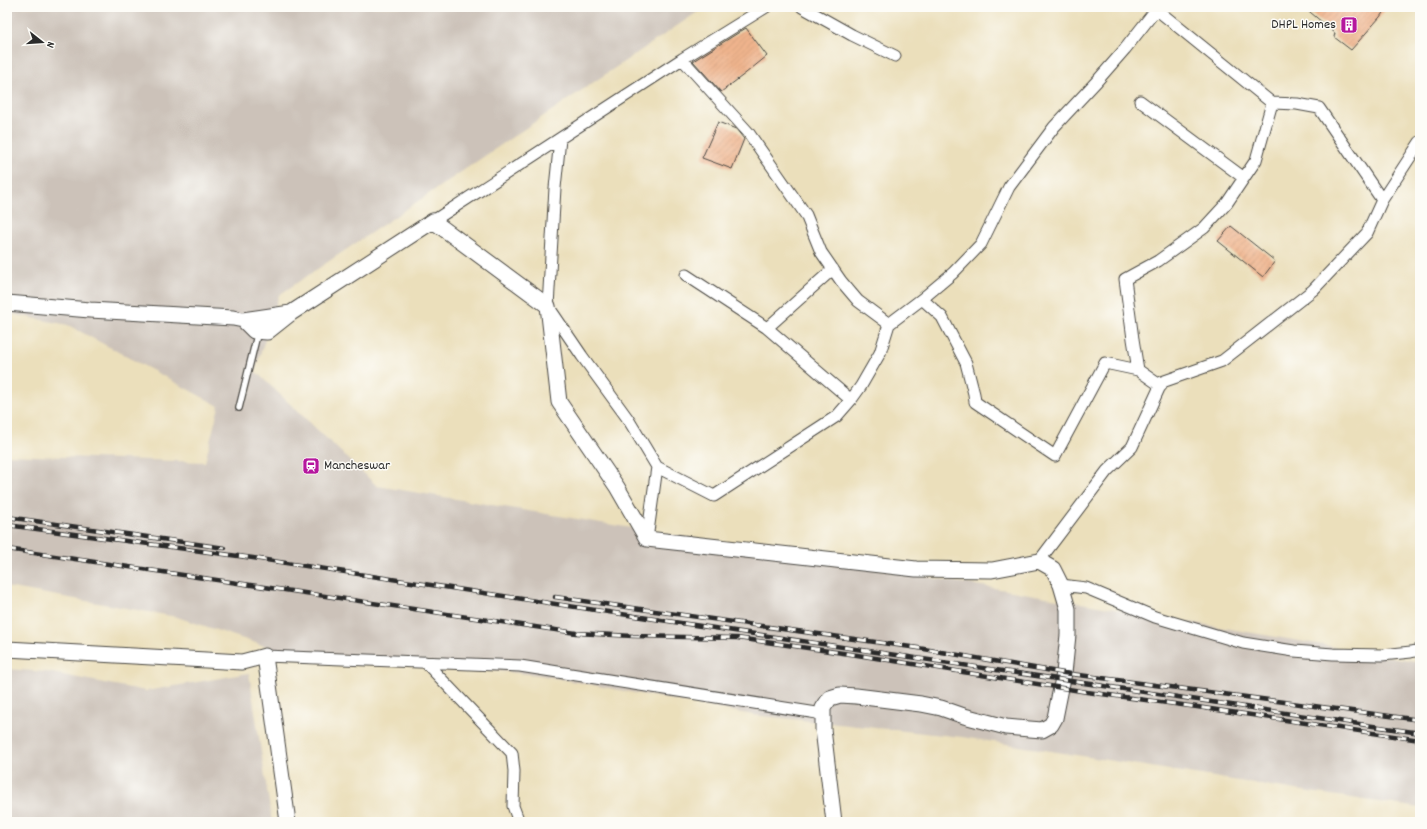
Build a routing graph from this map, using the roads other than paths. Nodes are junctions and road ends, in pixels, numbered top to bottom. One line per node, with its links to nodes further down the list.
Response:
1 (766, 7): 5 (street)
2 (802, 7): 4 (street)
3 (1157, 8): 7 (street); 15 (street)
4 (895, 56)
5 (682, 59): 8 (street); 13 (street)
6 (1140, 101): 10 (street)
7 (1272, 103): 10 (street); 11 (street)
8 (560, 139): 12 (street); 17 (street)
9 (1420, 142): 11 (street)
10 (1244, 178): 23 (street)
11 (1382, 200): 24 (street)
12 (433, 221): 17 (street); 18 (street)
13 (833, 269): 20 (street); 21 (street)
14 (686, 275): 21 (street)
15 (922, 299): 20 (street); 23 (street)
16 (7, 303): 19 (street)
17 (548, 306): 27 (street); 28 (street)
18 (291, 313): 19 (street); 22 (street)
19 (242, 320): 22 (street)
20 (889, 324): 25 (street)
21 (767, 328): 25 (street)
22 (258, 331): 26 (lane)
23 (1138, 370): 24 (street)
24 (1161, 386): 29 (street)
25 (851, 400): 27 (street)
26 (239, 408)
27 (657, 466): 28 (street)
28 (647, 539): 29 (street)
29 (1039, 561): 30 (street)
30 (1061, 585): 32 (street); 35 (street)
31 (7, 649): 33 (street)
32 (1420, 650)
33 (265, 656): 34 (street); 36 (street)
34 (425, 662): 35 (street); 37 (street)
35 (823, 714): 38 (street)
36 (288, 822)
37 (520, 822)
38 (834, 822)

